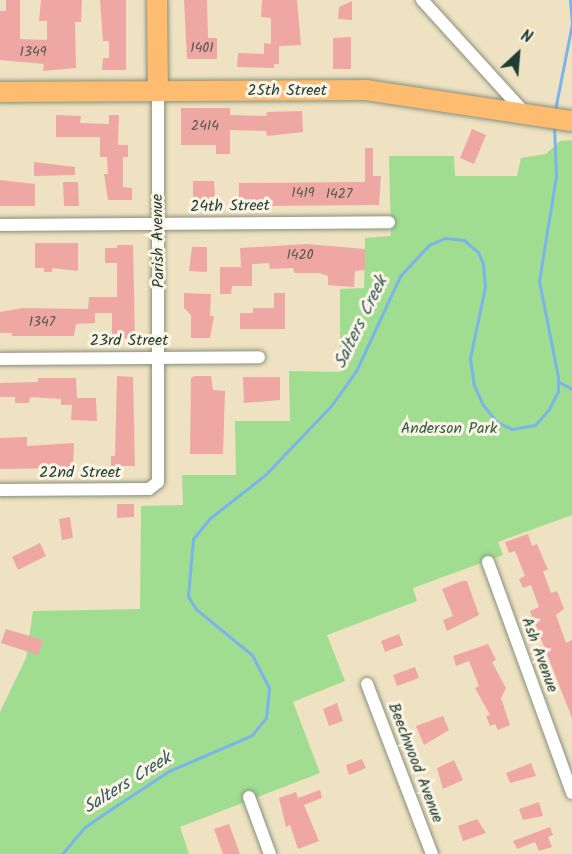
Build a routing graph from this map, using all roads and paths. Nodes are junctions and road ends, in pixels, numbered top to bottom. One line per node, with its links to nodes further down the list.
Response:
1 (157, 0): 3 (main road, Parish Avenue)
2 (422, 0): 5 (street)
3 (158, 91): 4 (main road, 25th Street); 5 (main road, 25th Street); 9 (street, Parish Avenue)
4 (0, 92)
5 (533, 117): 6 (main road, 25th Street)
6 (571, 121)
7 (388, 222): 9 (street, 24th Street)
8 (0, 225): 9 (street, 24th Street)
9 (159, 225): 12 (street, Parish Avenue)
10 (259, 357): 12 (street, 23rd Street)
11 (0, 358): 12 (street, 23rd Street)
12 (161, 358): 13 (street, Parish Avenue)
13 (158, 482): 14 (street, 22nd Street)
14 (0, 490)
15 (488, 562): 17 (street, Ash Avenue)
16 (367, 684): 20 (street, Beechwood Avenue)
17 (572, 793)
18 (249, 797): 19 (street)
19 (270, 854)
20 (432, 854)

